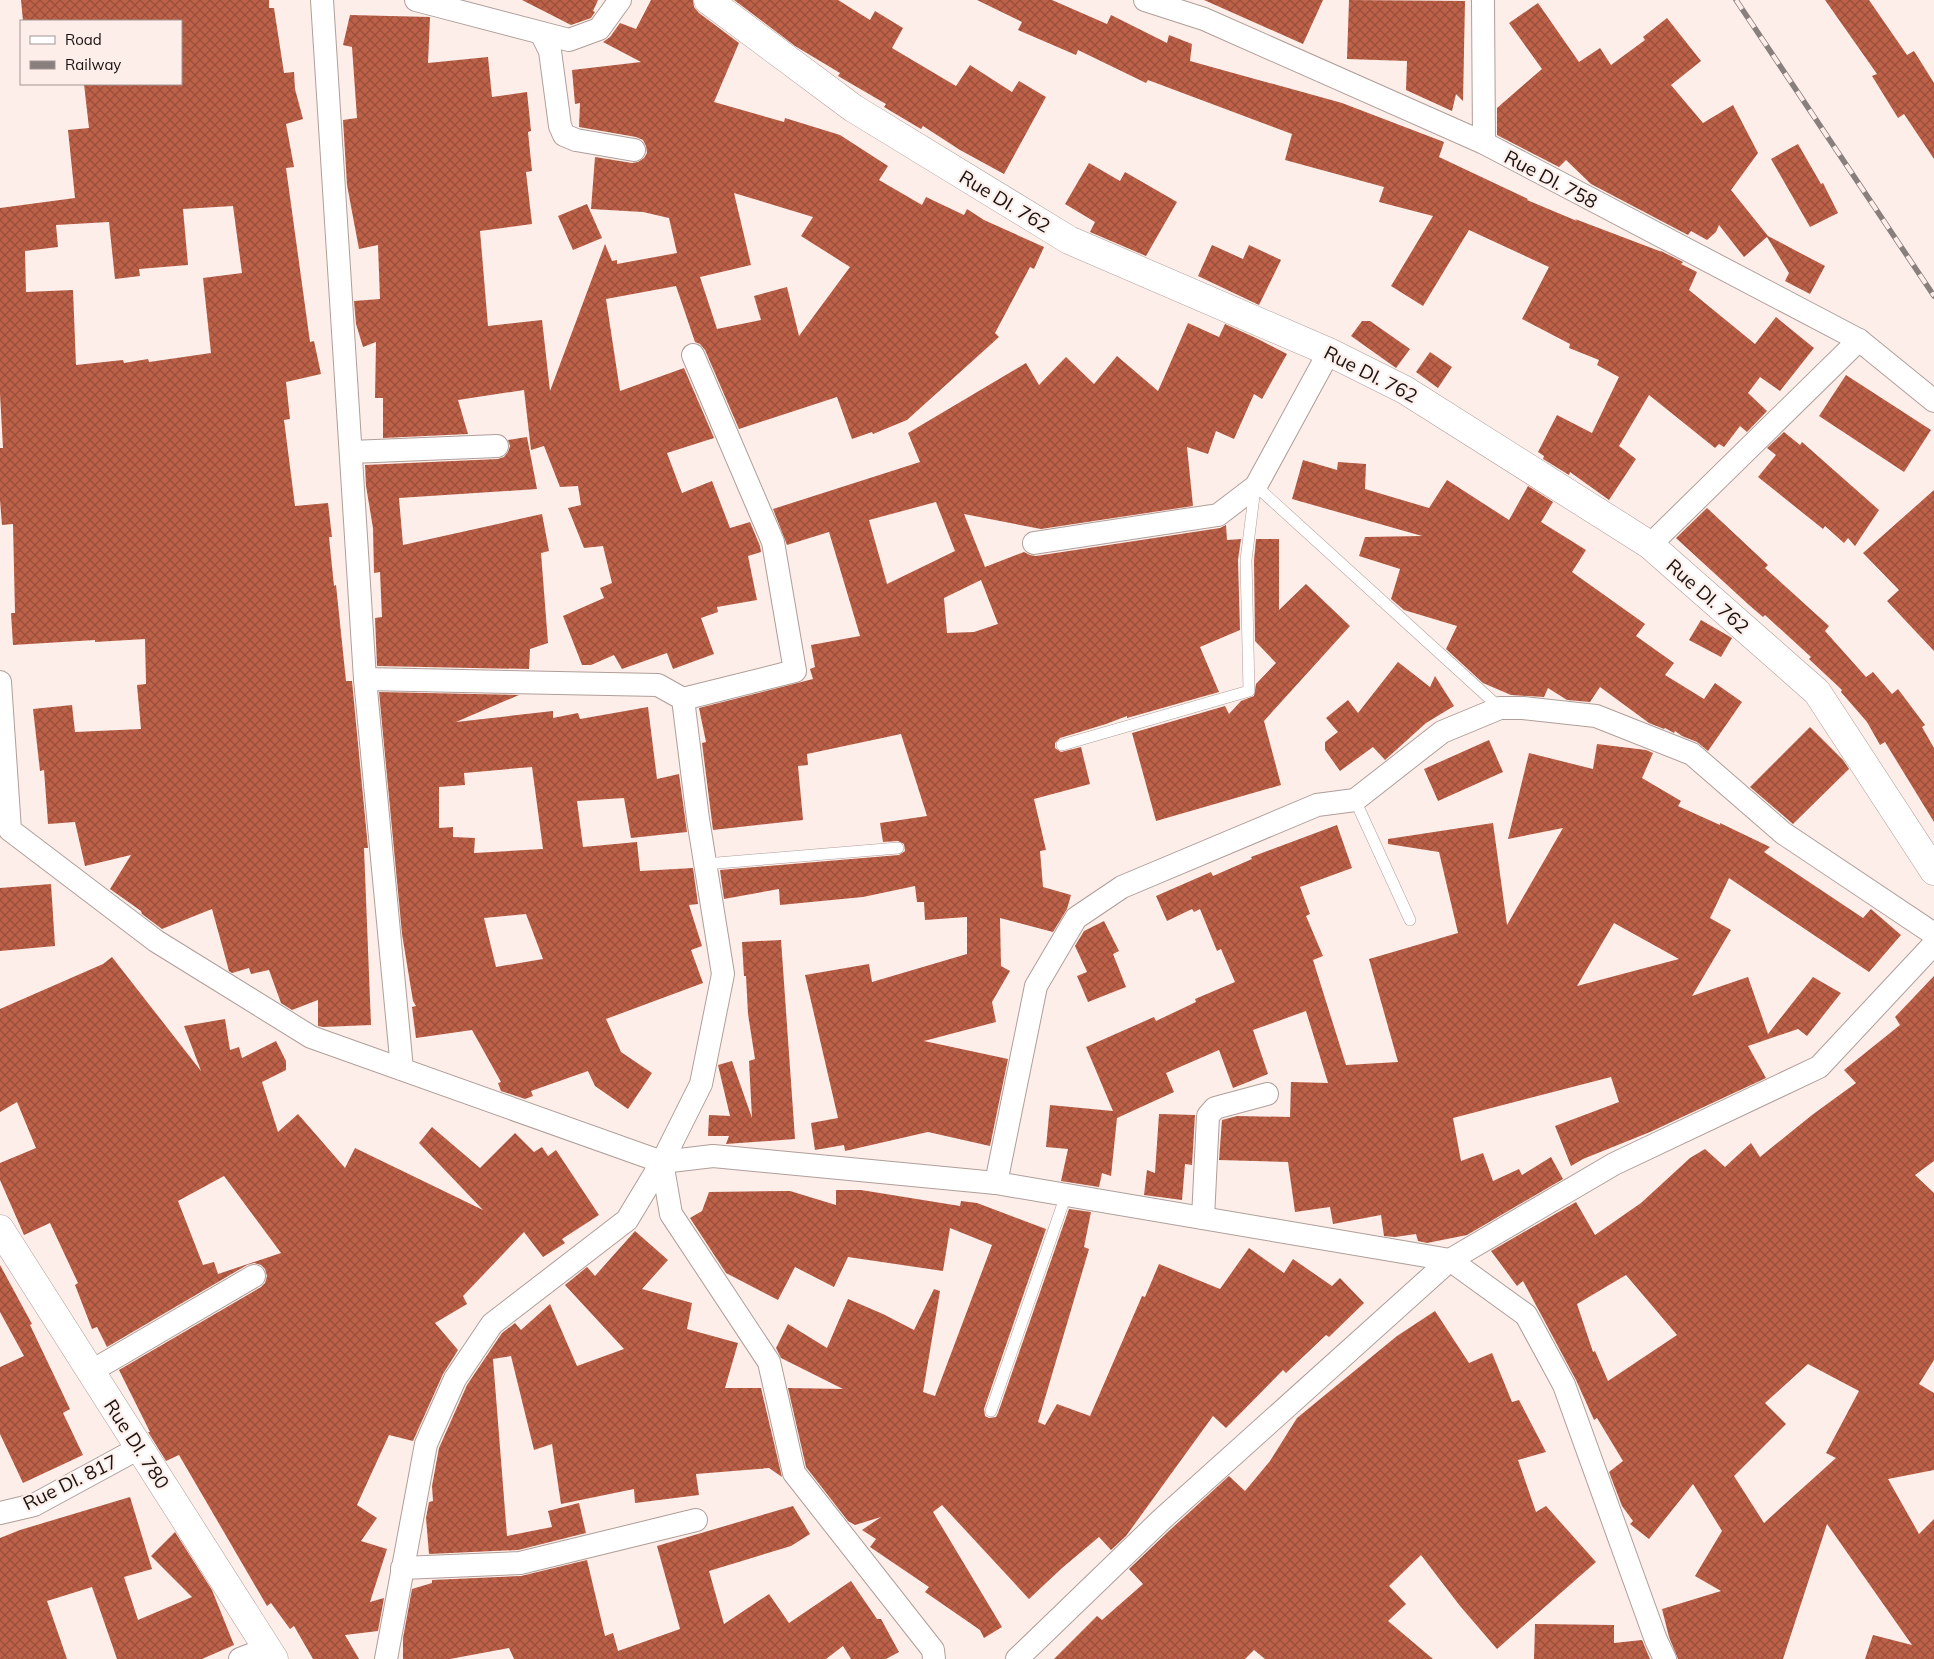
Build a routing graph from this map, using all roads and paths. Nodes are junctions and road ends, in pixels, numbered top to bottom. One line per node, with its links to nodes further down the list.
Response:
1 (322, 0): 16 (street)
2 (416, 0): 8 (street)
3 (620, 0): 8 (street)
4 (708, 0): 12 (street, Rue DI. 762)
5 (1145, 0): 7 (street, Rue DI. 758)
6 (1483, 0): 9 (street)
7 (1204, 10): 9 (street, Rue DI. 758)
8 (541, 33): 10 (street)
9 (1484, 143): 11 (street, Rue DI. 758)
10 (634, 150)
11 (1859, 340): 14 (street, Rue DI. 758); 19 (street)
12 (1329, 352): 17 (street); 19 (street, Rue DI. 762)
13 (693, 355): 22 (street)
14 (1934, 401)
15 (497, 446): 16 (street)
16 (351, 452): 20 (street)
17 (1256, 486): 18 (street); 23 (lane); 24 (lane)
18 (1034, 543)
19 (1650, 545): 29 (street, Rue DI. 762)
20 (365, 679): 22 (street); 33 (street)
21 (0, 682): 26 (street)
22 (683, 699): 28 (street)
23 (1500, 708): 25 (street); 31 (street)
24 (1062, 745)
25 (1355, 800): 30 (lane); 36 (street)
26 (5, 830): 33 (street)
27 (898, 848): 28 (lane)
28 (705, 864): 35 (street)
29 (1934, 872)
30 (1410, 920)
31 (1934, 934)
32 (1934, 944): 40 (street)
33 (402, 1069): 35 (street)
34 (1267, 1094): 38 (street)
35 (662, 1162): 36 (street); 47 (street); 51 (street)
36 (996, 1183): 37 (street)
37 (1066, 1196): 38 (street); 43 (lane)
38 (1202, 1218): 40 (street)
39 (0, 1229): 42 (street, Rue DI. 780)
40 (1450, 1260): 52 (street); 53 (street)
41 (254, 1276): 42 (street)
42 (90, 1372): 44 (street, Rue DI. 780)
43 (991, 1411)
44 (139, 1448): 45 (street, Rue DI. 817); 48 (street, Rue DI. 780)
45 (0, 1513)
46 (696, 1520): 47 (street)
47 (402, 1568): 50 (street)
48 (271, 1654): 49 (street)
49 (240, 1659)
50 (386, 1659)
51 (934, 1659)
52 (1017, 1659)
53 (1665, 1659)

